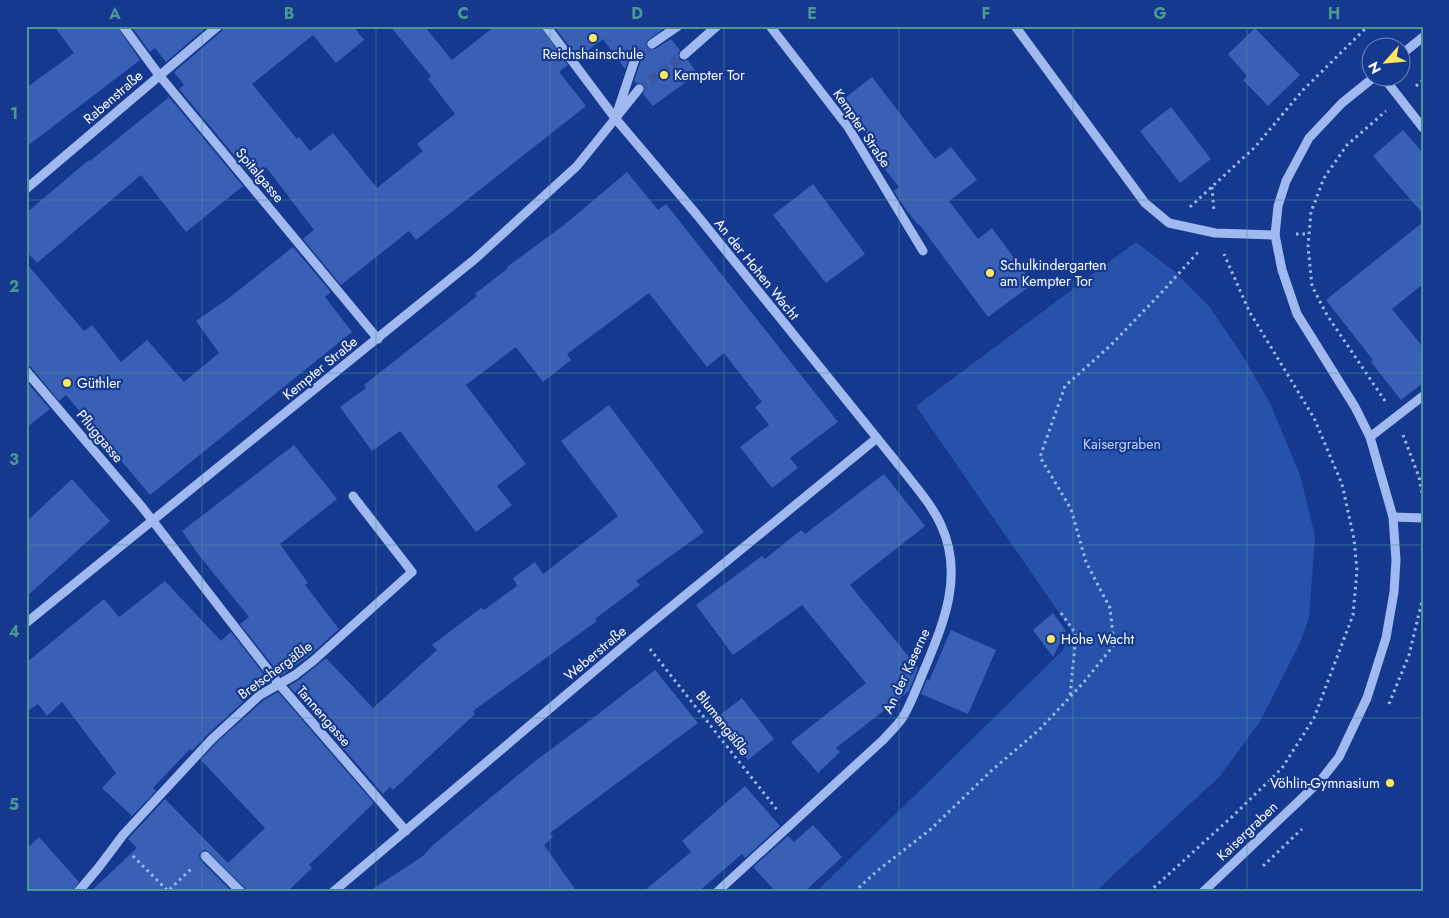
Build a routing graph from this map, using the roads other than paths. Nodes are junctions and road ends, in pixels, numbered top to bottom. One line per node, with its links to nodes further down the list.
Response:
1 (123, 26): 13 (street, Spitalgasse)
2 (218, 26): 13 (street, Rabenstraße)
3 (546, 26): 17 (street, An der Hohen Wacht)
4 (678, 26): 9 (street)
5 (716, 26): 11 (street)
6 (770, 26): 21 (street, Kempter Straße)
7 (1015, 26): 20 (street)
8 (1423, 37): 10 (street)
9 (652, 44)
10 (1412, 46)
11 (684, 55)
12 (636, 56): 17 (street, Kempter Straße)
13 (159, 75): 19 (street, Rabenstraße); 22 (street, Spitalgasse)
14 (1362, 87): 20 (street, Kaisergraben)
15 (639, 88): 17 (street, Kempter Straße)
16 (1392, 88): 18 (street)
17 (615, 118): 22 (street, Kempter Straße); 26 (street, An der Hohen Wacht)
18 (1423, 128)
19 (26, 189)
20 (1275, 235): 25 (street, Kaisergraben)
21 (923, 251)
22 (378, 339): 30 (street, Kempter Straße)
23 (26, 371): 30 (street, Pfluggasse)
24 (1423, 396): 25 (street)
25 (1370, 437): 28 (street, Kaisergraben)
26 (877, 438): 33 (street, Weberstraße); 38 (street, An der Kaserne)
27 (353, 496): 32 (street, Bretschergäßle)
28 (1393, 517): 29 (street); 39 (street, Kaisergraben)
29 (1423, 518)
30 (152, 520): 31 (street, Kempter Straße); 32 (street, Tannengasse)
31 (26, 623)
32 (279, 684): 33 (street, Tannengasse); 35 (street, Bretschergäßle)
33 (406, 831): 37 (street, Weberstraße)
34 (205, 856): 36 (street)
35 (78, 892)
36 (240, 892)
37 (333, 892)
38 (717, 892)
39 (1203, 892)

